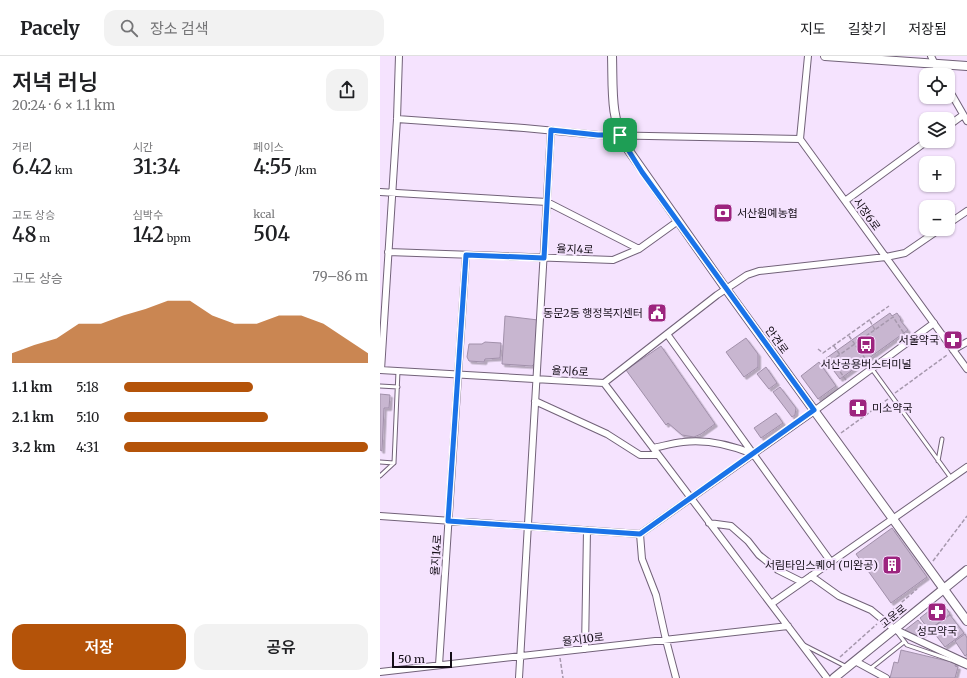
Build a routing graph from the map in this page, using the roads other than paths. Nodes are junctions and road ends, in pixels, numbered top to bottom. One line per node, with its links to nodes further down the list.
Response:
1 (399, 56): 9 (street)
2 (612, 56): 13 (street, 안견로)
3 (808, 56): 14 (street)
4 (824, 56): 5 (street)
5 (933, 60): 6 (street)
6 (967, 66)
7 (955, 101): 8 (street)
8 (963, 115): 10 (street); 11 (street)
9 (397, 119): 12 (street); 17 (street)
10 (955, 121)
11 (967, 121)
12 (551, 130): 13 (street); 19 (street)
13 (620, 135): 14 (street); 22 (street, 안견로)
14 (800, 139): 18 (street, 시장6로)
15 (919, 147): 18 (street)
16 (380, 192): 17 (street)
17 (392, 193): 19 (street); 25 (street)
18 (845, 201): 27 (street, 시장6로)
19 (547, 202): 24 (street); 28 (street)
20 (967, 211): 21 (street)
21 (955, 219)
22 (678, 221): 24 (street, 율지4로); 29 (street, 안견로)
23 (930, 236): 27 (street, 율지6로)
24 (639, 249): 28 (street, 율지4로)
25 (388, 252): 26 (street, 율지4로); 36 (street)
26 (466, 255): 28 (street, 율지4로); 38 (street, 율지14로)
27 (886, 257): 29 (street, 율지6로); 30 (street, 시장6로)
28 (544, 258): 39 (street)
29 (726, 289): 31 (street, 율지6로); 44 (street, 안견로)
30 (934, 323): 33 (street, 시장6로); 34 (street)
31 (667, 334): 40 (street, 율지6로); 47 (street)
32 (967, 342): 33 (street)
33 (954, 350): 35 (street, 시장6로)
34 (872, 369): 44 (street); 49 (lane)
35 (967, 369)
36 (380, 370): 37 (street, 율지6로)
37 (398, 372): 38 (street, 율지6로); 42 (lane)
38 (458, 375): 39 (street, 율지6로); 58 (street, 율지14로)
39 (536, 380): 40 (street, 율지6로); 43 (street)
40 (604, 383): 46 (street)
41 (380, 386): 42 (lane)
42 (398, 387): 51 (lane)
43 (535, 401): 48 (street); 60 (street)
44 (814, 410): 47 (street); 57 (street, 안견로)
45 (942, 438): 49 (lane)
46 (653, 448): 47 (street); 48 (street)
47 (753, 454): 55 (street); 63 (street)
48 (658, 455): 55 (street)
49 (938, 461): 54 (lane)
50 (380, 462): 51 (lane)
51 (394, 463): 53 (lane)
52 (967, 467): 54 (street)
53 (380, 476)
54 (951, 478): 57 (street)
55 (690, 498): 59 (street); 62 (street)
56 (380, 516): 58 (street)
57 (892, 518): 63 (street); 67 (street, 안견로)
58 (448, 521): 60 (street); 79 (street, 율지14로)
59 (709, 523): 66 (street); 68 (street)
60 (528, 526): 61 (street); 76 (street)
61 (587, 530): 62 (street); 75 (street)
62 (640, 534): 72 (street)
63 (831, 562): 65 (street)
64 (967, 570): 67 (street, 고운로)
65 (811, 576): 66 (street); 71 (street)
66 (802, 582): 68 (street)
67 (944, 589): 69 (street, 안견로); 71 (street, 고운로)
68 (771, 604): 70 (street)
69 (967, 622)
70 (788, 626): 72 (street, 율지10로); 74 (street)
71 (894, 629): 73 (lane); 77 (street, 고운로); 78 (street)
72 (666, 640): 75 (street, 율지10로); 85 (street)
73 (904, 642): 80 (lane); 81 (lane)
74 (802, 644): 83 (lane); 86 (street)
75 (585, 649): 76 (street, 율지10로)
76 (520, 656): 79 (street, 율지10로); 84 (street)
77 (855, 661): 81 (street); 83 (street, 고운로)
78 (967, 663)
79 (439, 666): 82 (street, 율지10로)
80 (967, 667)
81 (870, 669): 88 (street)
82 (380, 672)
83 (844, 672): 87 (street, 고운로)
84 (519, 678)
85 (676, 678)
86 (827, 678)
87 (834, 678)
88 (886, 678)

